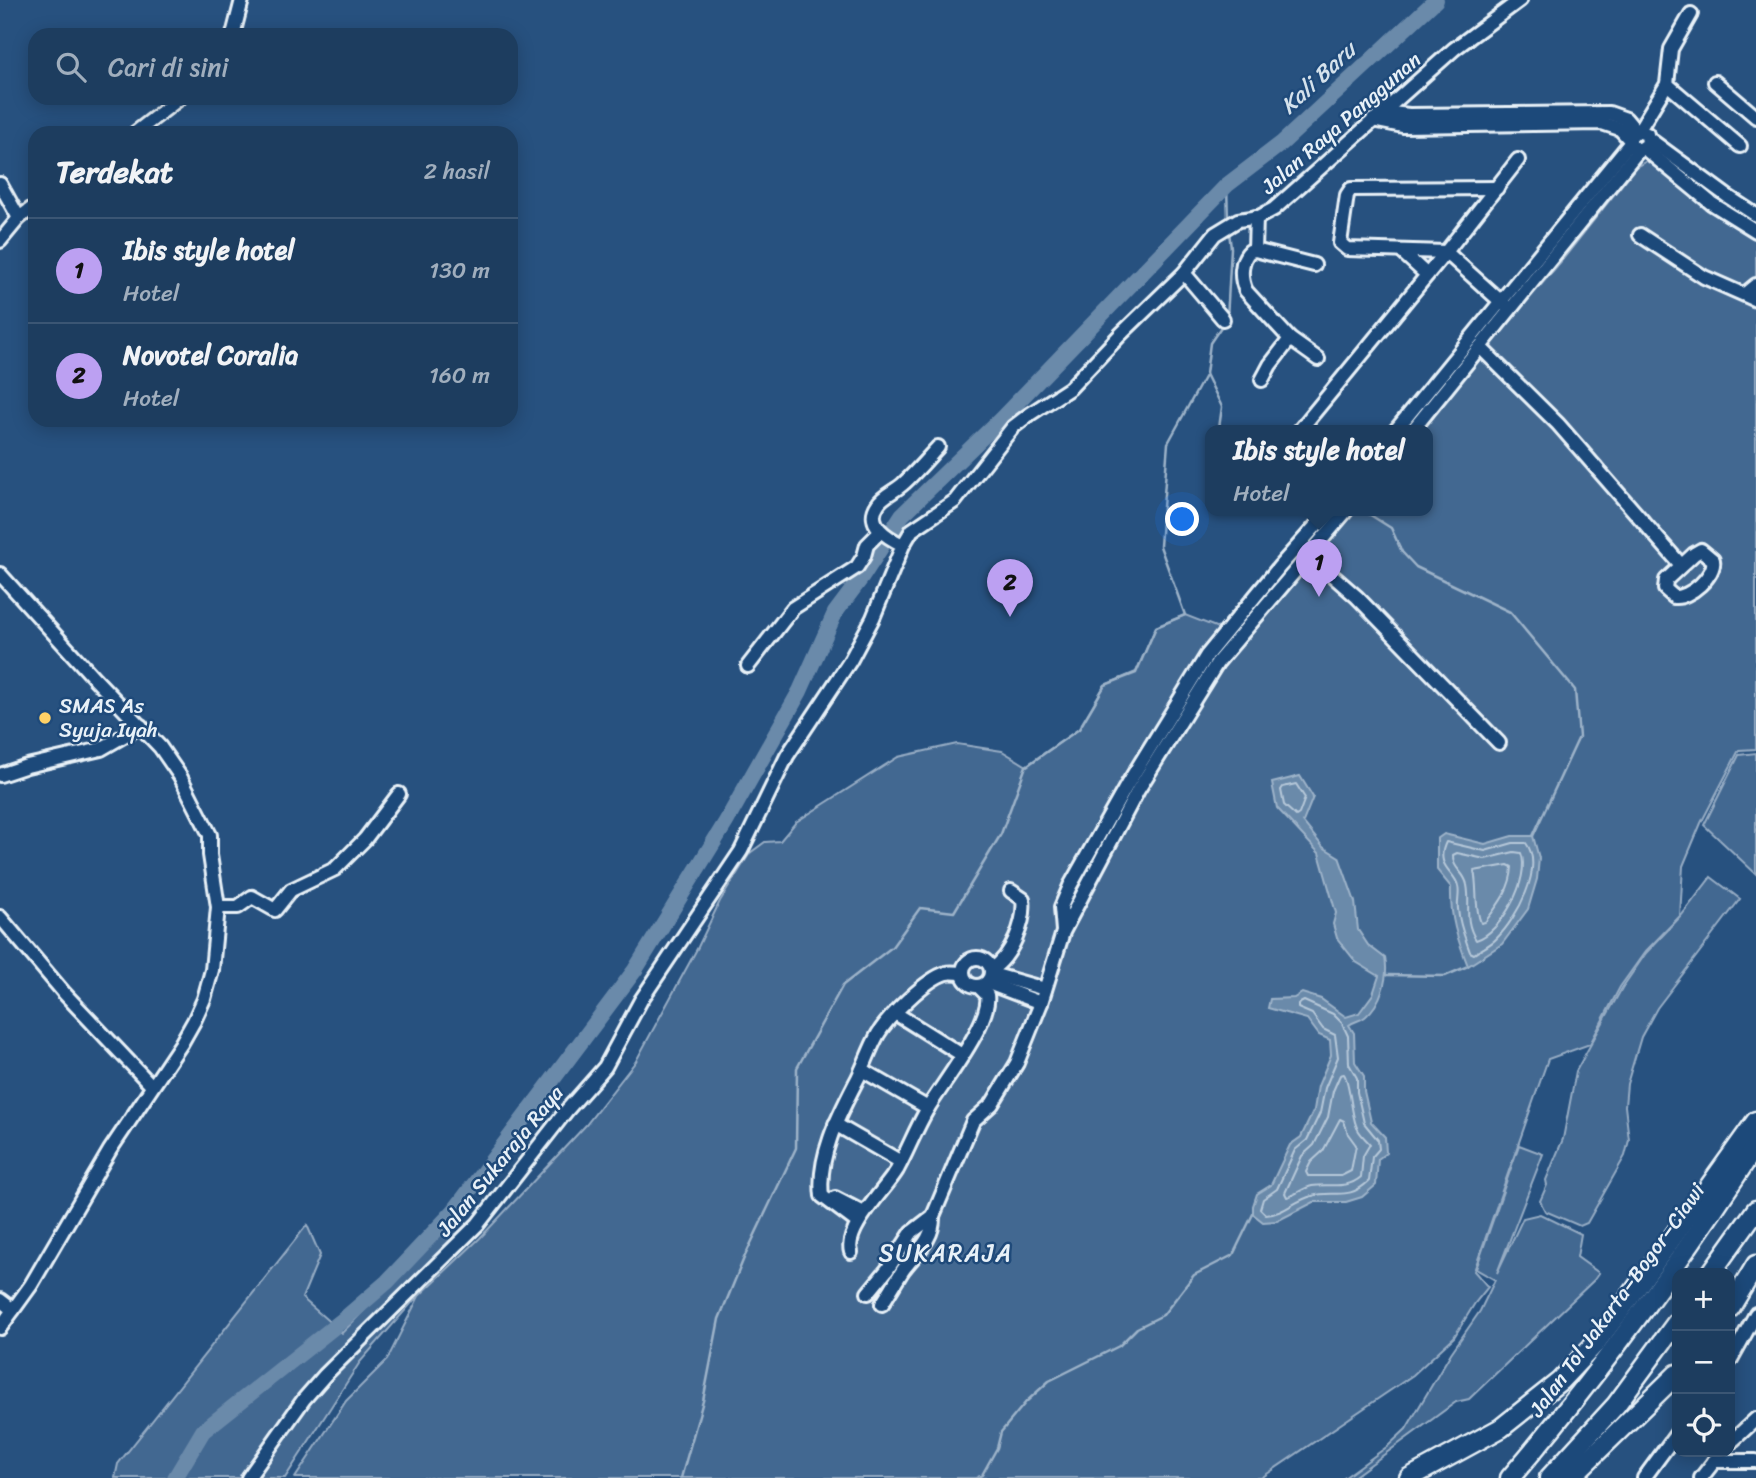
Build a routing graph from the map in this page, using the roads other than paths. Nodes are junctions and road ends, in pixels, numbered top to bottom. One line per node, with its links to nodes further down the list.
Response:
1 (242, 0): 4 (street)
2 (1520, 0): 8 (street, Jalan Raya Panggunan)
3 (1691, 14): 6 (street)
4 (235, 28)
5 (1715, 82): 9 (street)
6 (1667, 84): 11 (street); 12 (street)
7 (171, 105): 10 (street)
8 (1378, 116): 11 (street); 18 (street, Jalan Raya Panggunan)
9 (1756, 117)
10 (144, 126)
11 (1638, 140): 17 (street); 20 (street); 31 (street)
12 (1740, 146)
13 (1518, 160): 15 (street)
14 (0, 184): 19 (street)
15 (1497, 188): 24 (street); 25 (street)
16 (28, 211): 19 (street)
17 (1756, 215)
18 (1256, 217): 23 (street); 27 (street, Jalan Raya Panggunan)
19 (19, 218): 22 (street)
20 (1756, 230)
21 (1640, 235): 30 (street)
22 (0, 241)
23 (1255, 250): 26 (street); 33 (street)
24 (1402, 252): 25 (street); 28 (street)
25 (1446, 252): 28 (street); 31 (street)
26 (1314, 265)
27 (1184, 273): 32 (street); 44 (street, Jalan Raya Panggunan)
28 (1427, 275): 37 (street)
29 (1756, 285): 30 (street)
30 (1750, 297)
31 (1505, 305): 34 (street); 38 (street)
32 (1223, 319)
33 (1290, 339): 35 (street); 36 (street)
34 (1480, 347): 39 (street); 46 (street)
35 (1318, 359)
36 (1262, 380)
37 (1304, 425)
38 (1400, 425)
39 (1417, 425)
40 (938, 447): 43 (street)
41 (1325, 516): 48 (street)
42 (1342, 516): 45 (street)
43 (882, 533): 44 (street); 49 (street)
44 (899, 543): 92 (street, Jalan Sukaraja Raya)
45 (1309, 555): 48 (street); 51 (street)
46 (1681, 565)
47 (0, 574): 50 (street)
48 (1276, 582): 59 (street)
49 (748, 666)
50 (141, 726): 52 (street); 55 (street)
51 (1499, 743)
52 (0, 775)
53 (399, 794): 55 (street)
54 (1011, 891): 58 (street)
55 (218, 907): 64 (street)
56 (0, 917): 64 (street)
57 (962, 972): 58 (street); 58 (street); 61 (street)
58 (988, 978): 59 (street); 60 (street); 62 (street)
59 (1045, 989): 60 (street)
60 (1041, 1003): 71 (street)
61 (895, 1013): 62 (street); 63 (street)
62 (962, 1055): 65 (street)
63 (862, 1070): 65 (street); 67 (street)
64 (152, 1086): 80 (street)
65 (928, 1108): 69 (street)
66 (1756, 1121): 93 (highway)
67 (835, 1124): 69 (street); 72 (street)
68 (1756, 1145): 94 (highway, Jalan Tol Jakarta–Bogor–Ciawi)
69 (901, 1162): 72 (street)
70 (1756, 1210): 75 (highway)
71 (933, 1216): 76 (street); 79 (street)
72 (861, 1218): 73 (street)
73 (851, 1252)
74 (1756, 1265): 78 (highway)
75 (1715, 1268)
76 (868, 1293)
77 (0, 1300): 80 (street)
78 (1735, 1300)
79 (882, 1304)
80 (13, 1310): 82 (street)
81 (1756, 1314): 84 (street)
82 (0, 1328)
83 (1672, 1329): 95 (highway)
84 (1735, 1352)
85 (1672, 1379): 96 (highway)
86 (1756, 1419): 87 (street)
87 (1735, 1438)
88 (1672, 1440): 97 (street)
89 (1717, 1457): 98 (street)
90 (1726, 1457): 91 (street)
91 (1756, 1461)
92 (248, 1478)
93 (1409, 1478)
94 (1510, 1478)
95 (1549, 1478)
96 (1570, 1478)
97 (1644, 1478)
98 (1701, 1478)

